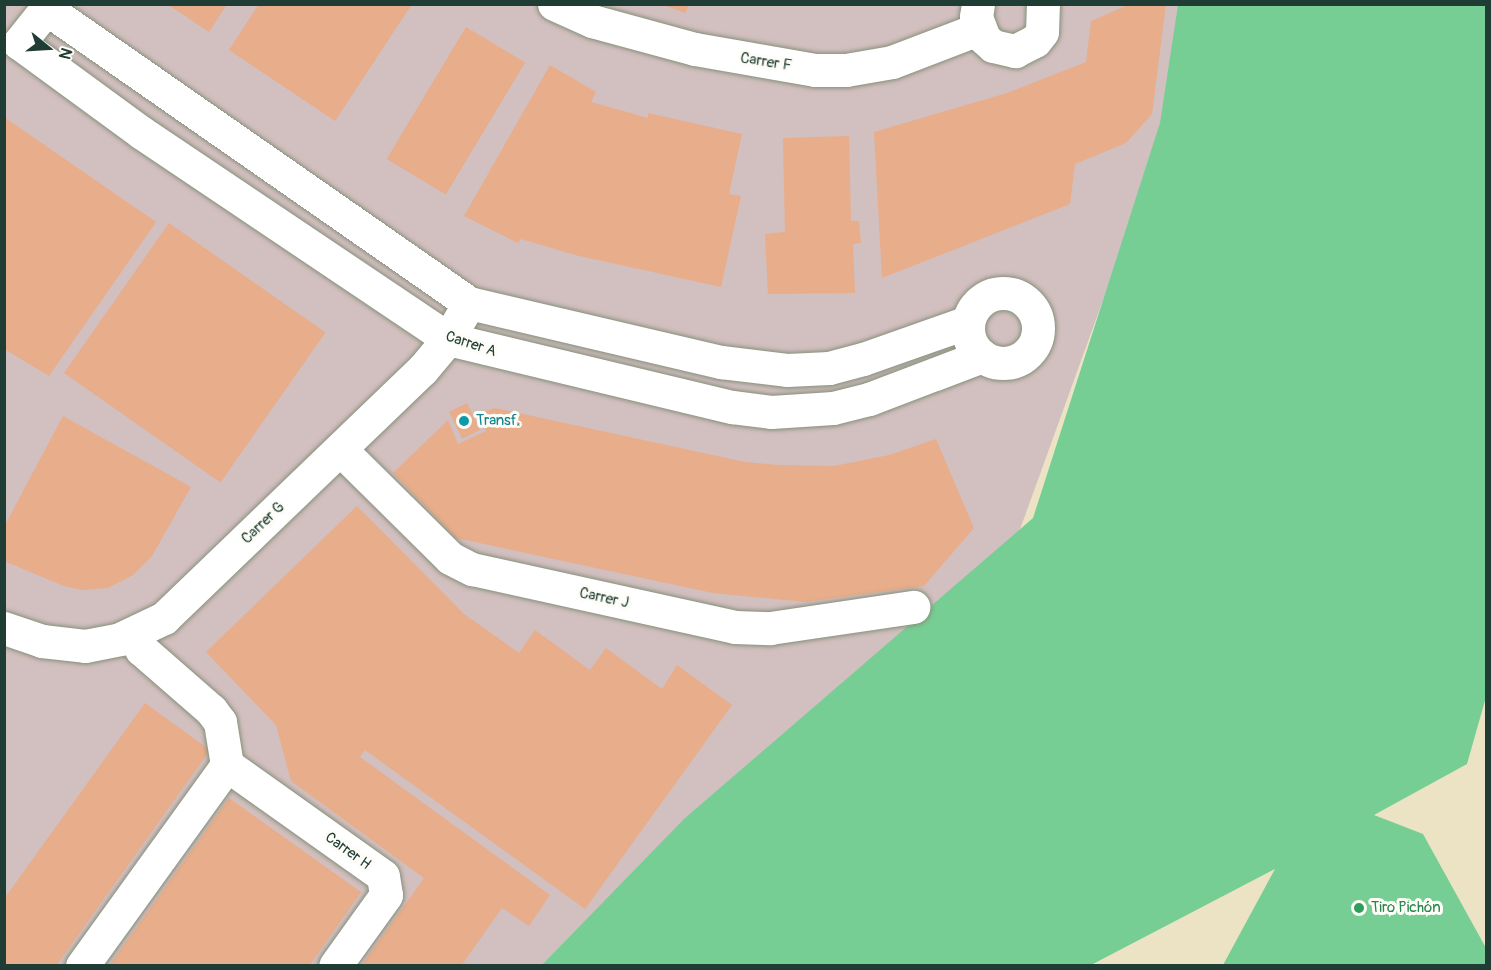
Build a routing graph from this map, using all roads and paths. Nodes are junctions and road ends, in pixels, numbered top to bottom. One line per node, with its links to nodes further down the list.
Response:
1 (554, 4): 4 (street, Carrer F)
2 (1043, 4): 4 (street)
3 (46, 6): 5 (street); 6 (street)
4 (978, 16)
5 (12, 36): 8 (street, Carrer A)
6 (469, 303): 7 (street); 8 (street, Carrer G)
7 (968, 322): 9 (street); 9 (street)
8 (448, 339): 9 (street, Carrer A); 10 (street, Carrer G)
9 (982, 356)
10 (340, 449): 11 (street, Carrer J); 13 (street, Carrer G)
11 (914, 607)
12 (4, 628): 13 (street, Carrer G)
13 (136, 633): 14 (street)
14 (227, 765): 15 (street); 16 (street, Carrer H)
15 (82, 966)
16 (336, 966)

